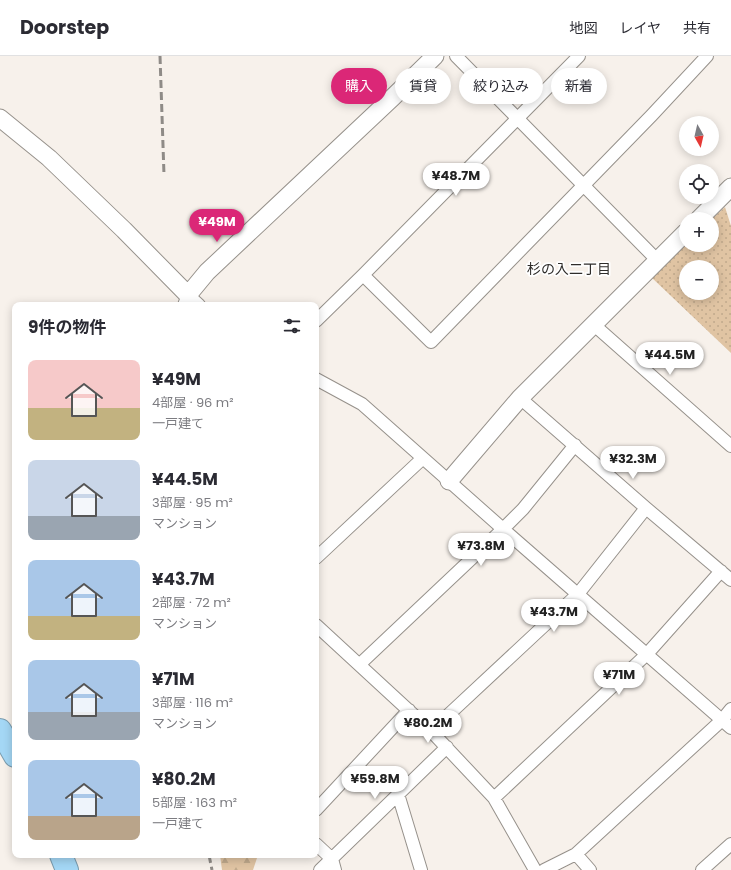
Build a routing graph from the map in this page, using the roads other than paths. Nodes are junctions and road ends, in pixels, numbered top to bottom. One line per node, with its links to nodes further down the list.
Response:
1 (435, 56): 13 (street)
2 (456, 56): 6 (street)
3 (579, 56): 6 (street)
4 (707, 56): 7 (street)
5 (0, 118): 13 (street)
6 (517, 118): 7 (street); 12 (street)
7 (583, 185): 11 (street); 12 (street)
8 (731, 188): 9 (street)
9 (707, 212)
10 (679, 239): 11 (street)
11 (658, 261): 15 (street)
12 (363, 275): 14 (street)
13 (190, 302)
14 (319, 318)
15 (593, 324): 17 (street); 19 (street)
16 (319, 381): 20 (street)
17 (520, 398): 18 (street); 21 (street)
18 (575, 445): 22 (street); 23 (street)
19 (731, 446)
20 (422, 458): 21 (street); 24 (street)
21 (450, 481): 23 (street)
22 (646, 508): 25 (street); 27 (street)
23 (503, 529): 27 (street); 30 (street)
24 (319, 555)
25 (721, 571): 26 (street); 29 (street)
26 (731, 580)
27 (578, 594): 29 (street); 35 (street)
28 (319, 628): 30 (street)
29 (647, 654): 33 (street); 39 (street)
30 (360, 664): 32 (street)
31 (731, 709): 33 (street)
32 (409, 710): 35 (street); 40 (street)
33 (726, 724): 43 (street)
34 (0, 730): 37 (highway)
35 (431, 731): 36 (street)
36 (447, 747): 38 (street); 39 (street)
37 (12, 751)
38 (398, 794): 45 (street); 48 (street)
39 (494, 798): 49 (street)
40 (319, 807)
41 (731, 844): 52 (street)
42 (319, 847): 45 (street)
43 (576, 854): 50 (street); 51 (street)
44 (62, 858): 46 (highway)
45 (334, 864): 47 (street)
46 (68, 870)
47 (320, 870)
48 (421, 870)
49 (535, 870)
50 (544, 870)
51 (590, 870)
52 (702, 870)

